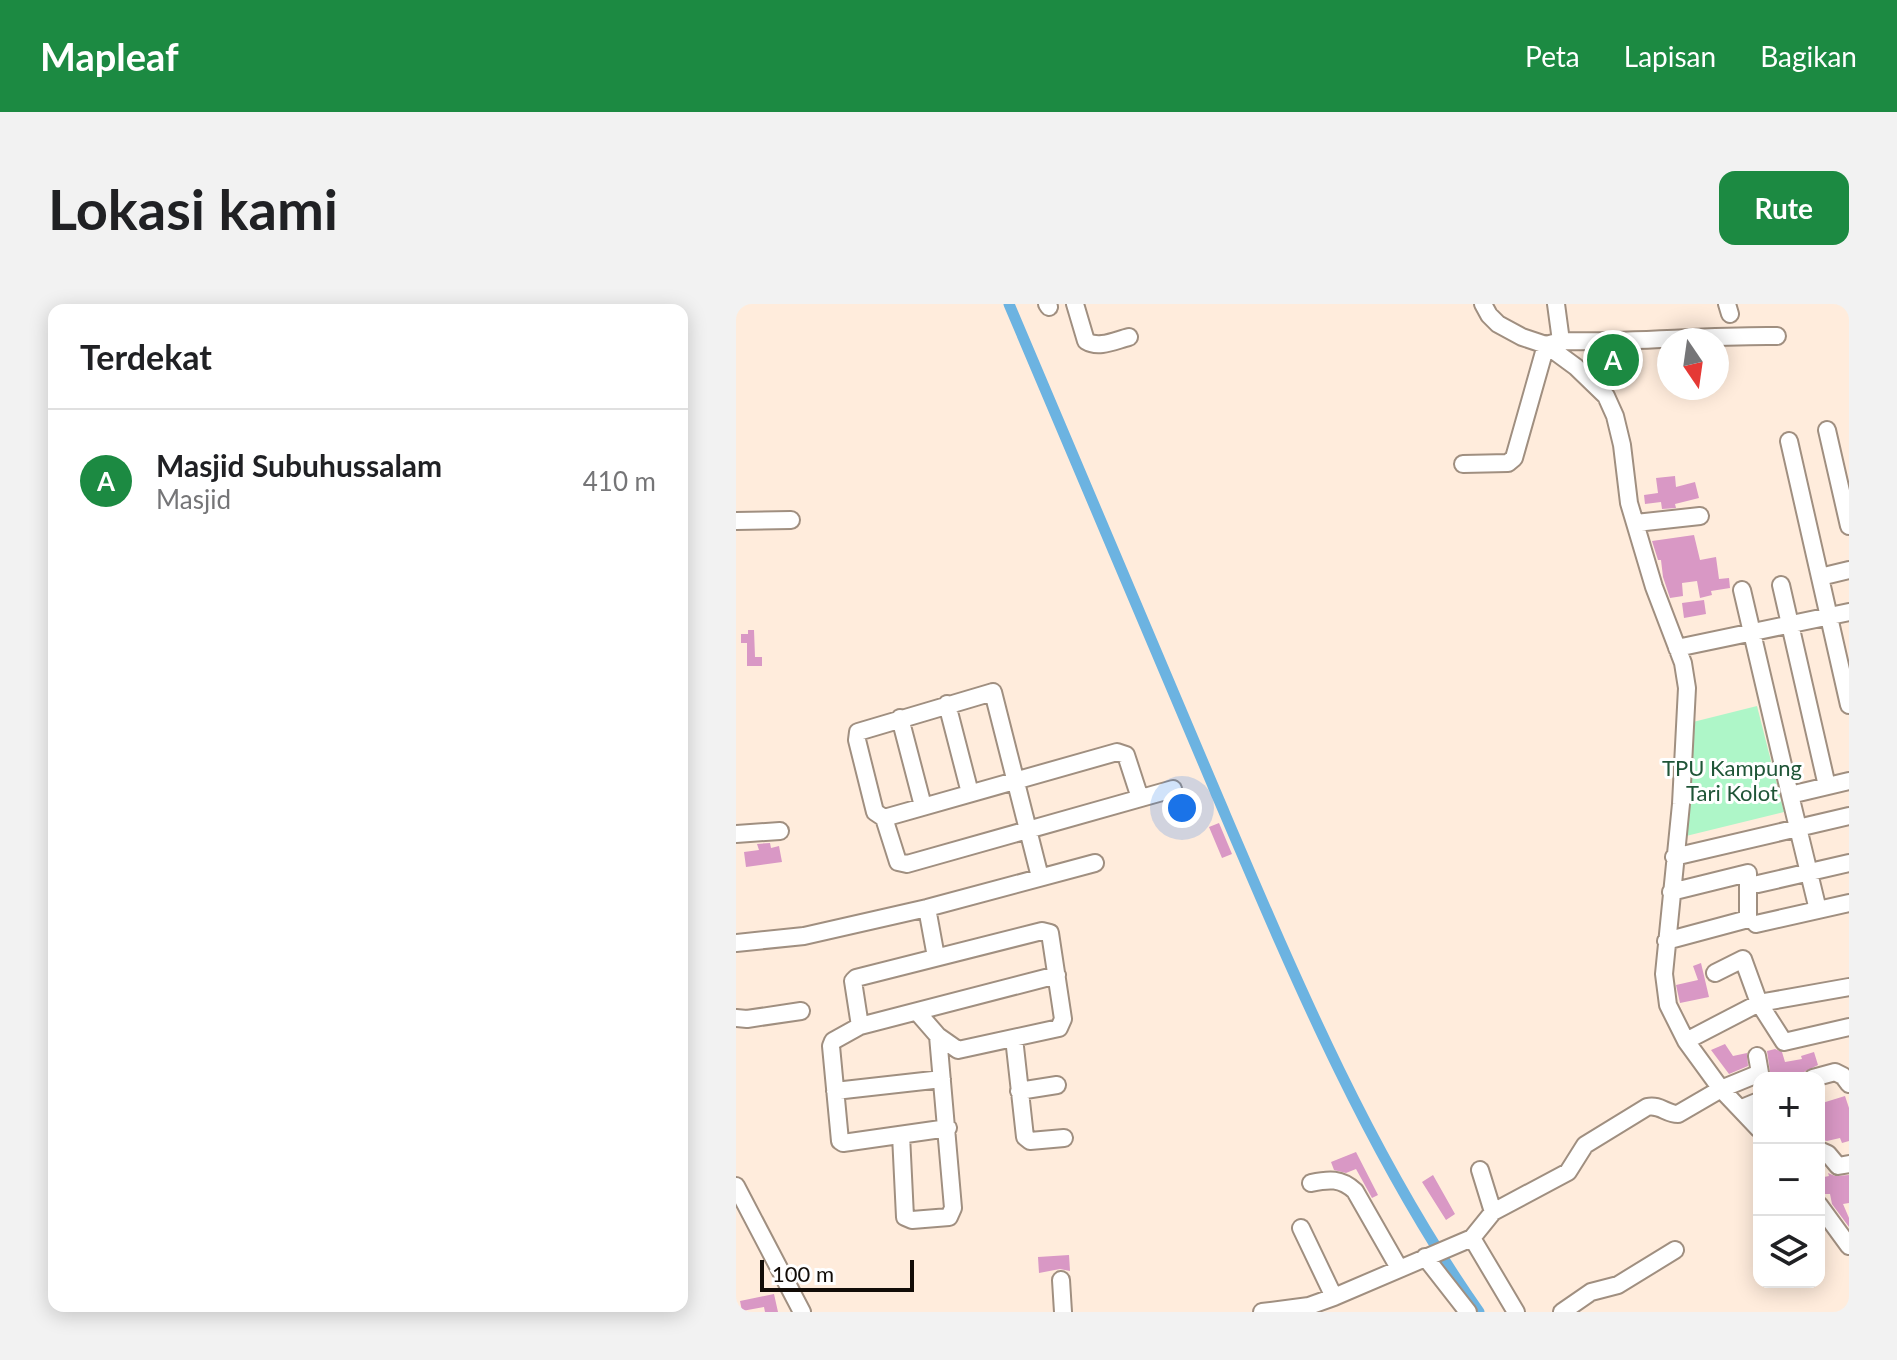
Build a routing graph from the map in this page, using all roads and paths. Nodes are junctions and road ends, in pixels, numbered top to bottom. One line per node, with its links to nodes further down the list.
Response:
1 (1075, 304): 5 (street)
2 (1483, 304): 6 (street)
3 (1556, 304): 6 (street)
4 (1777, 336): 6 (street)
5 (1129, 337)
6 (1554, 343): 9 (street); 13 (street)
7 (1827, 430): 14 (street)
8 (1789, 441): 16 (street)
9 (1463, 464)
10 (1700, 516): 13 (street)
11 (791, 520): 12 (street)
12 (736, 521)
13 (1636, 523): 23 (street)
14 (1849, 526)
15 (1849, 570): 16 (street)
16 (1820, 577): 20 (street)
17 (1781, 585): 21 (street)
18 (1742, 590): 22 (street)
19 (1849, 612): 20 (street)
20 (1829, 617): 21 (street); 25 (street)
21 (1790, 625): 22 (street); 29 (street)
22 (1752, 633): 23 (street); 32 (street)
23 (1677, 648): 41 (street)
24 (947, 704): 26 (street); 27 (street); 31 (street)
25 (1849, 705)
26 (900, 718): 34 (street); 36 (street)
27 (1017, 780): 31 (street); 33 (street); 37 (street)
28 (1849, 781): 29 (street)
29 (1827, 786): 32 (street)
30 (1173, 789): 33 (street)
31 (970, 793): 34 (street)
32 (1790, 795): 38 (street)
33 (1140, 798): 37 (street)
34 (923, 806): 36 (street)
35 (1849, 816): 38 (street)
36 (884, 818): 37 (street)
37 (1027, 828): 45 (street)
38 (1798, 828): 41 (street); 44 (street)
39 (780, 831): 40 (street)
40 (736, 834)
41 (1674, 857): 47 (street)
42 (1095, 863): 45 (street)
43 (1849, 863): 44 (street)
44 (1809, 872): 46 (street); 50 (street)
45 (1040, 877): 49 (street)
46 (1758, 884)
47 (1671, 892): 52 (street); 52 (street)
48 (1849, 903): 50 (street)
49 (927, 908): 53 (street); 54 (street)
50 (1818, 910): 51 (street)
51 (1756, 924)
52 (1666, 941): 66 (street)
53 (736, 943)
54 (936, 957): 56 (street); 62 (street)
55 (1715, 973): 58 (street)
56 (1057, 975): 60 (street); 65 (street)
57 (1849, 987): 58 (street)
58 (1759, 1003): 63 (street); 66 (street)
59 (801, 1011): 61 (street)
60 (918, 1013): 62 (street); 64 (street)
61 (736, 1018)
62 (860, 1026): 73 (street)
63 (1848, 1030)
64 (938, 1036): 65 (street); 69 (street)
65 (1014, 1038): 74 (street)
66 (1686, 1041): 72 (street)
67 (1757, 1056): 72 (street)
68 (1825, 1075): 70 (street)
69 (942, 1079): 73 (street); 78 (street)
70 (1849, 1084)
71 (1057, 1085): 74 (street)
72 (1721, 1089): 76 (street); 86 (street)
73 (835, 1091): 79 (street)
74 (1019, 1091): 80 (street)
75 (1753, 1103): 76 (street)
76 (1742, 1108): 77 (street)
77 (1753, 1122)
78 (948, 1128): 79 (street); 79 (street)
79 (901, 1135)
80 (1064, 1138)
81 (1825, 1153): 82 (street)
82 (1849, 1164)
83 (1480, 1170): 86 (street)
84 (1311, 1183): 93 (street)
85 (736, 1186): 96 (street)
86 (1493, 1212): 89 (street)
87 (1825, 1213): 90 (street)
88 (1301, 1228): 95 (street)
89 (1467, 1240): 92 (street); 100 (street)
90 (1849, 1246)
91 (1675, 1250): 101 (street)
92 (1427, 1256): 93 (street); 99 (street)
93 (1399, 1268): 95 (street)
94 (1061, 1280): 97 (street)
95 (1334, 1297): 98 (street)
96 (802, 1312)
97 (1063, 1312)
98 (1262, 1312)
99 (1468, 1312)
100 (1516, 1312)
101 (1562, 1312)

